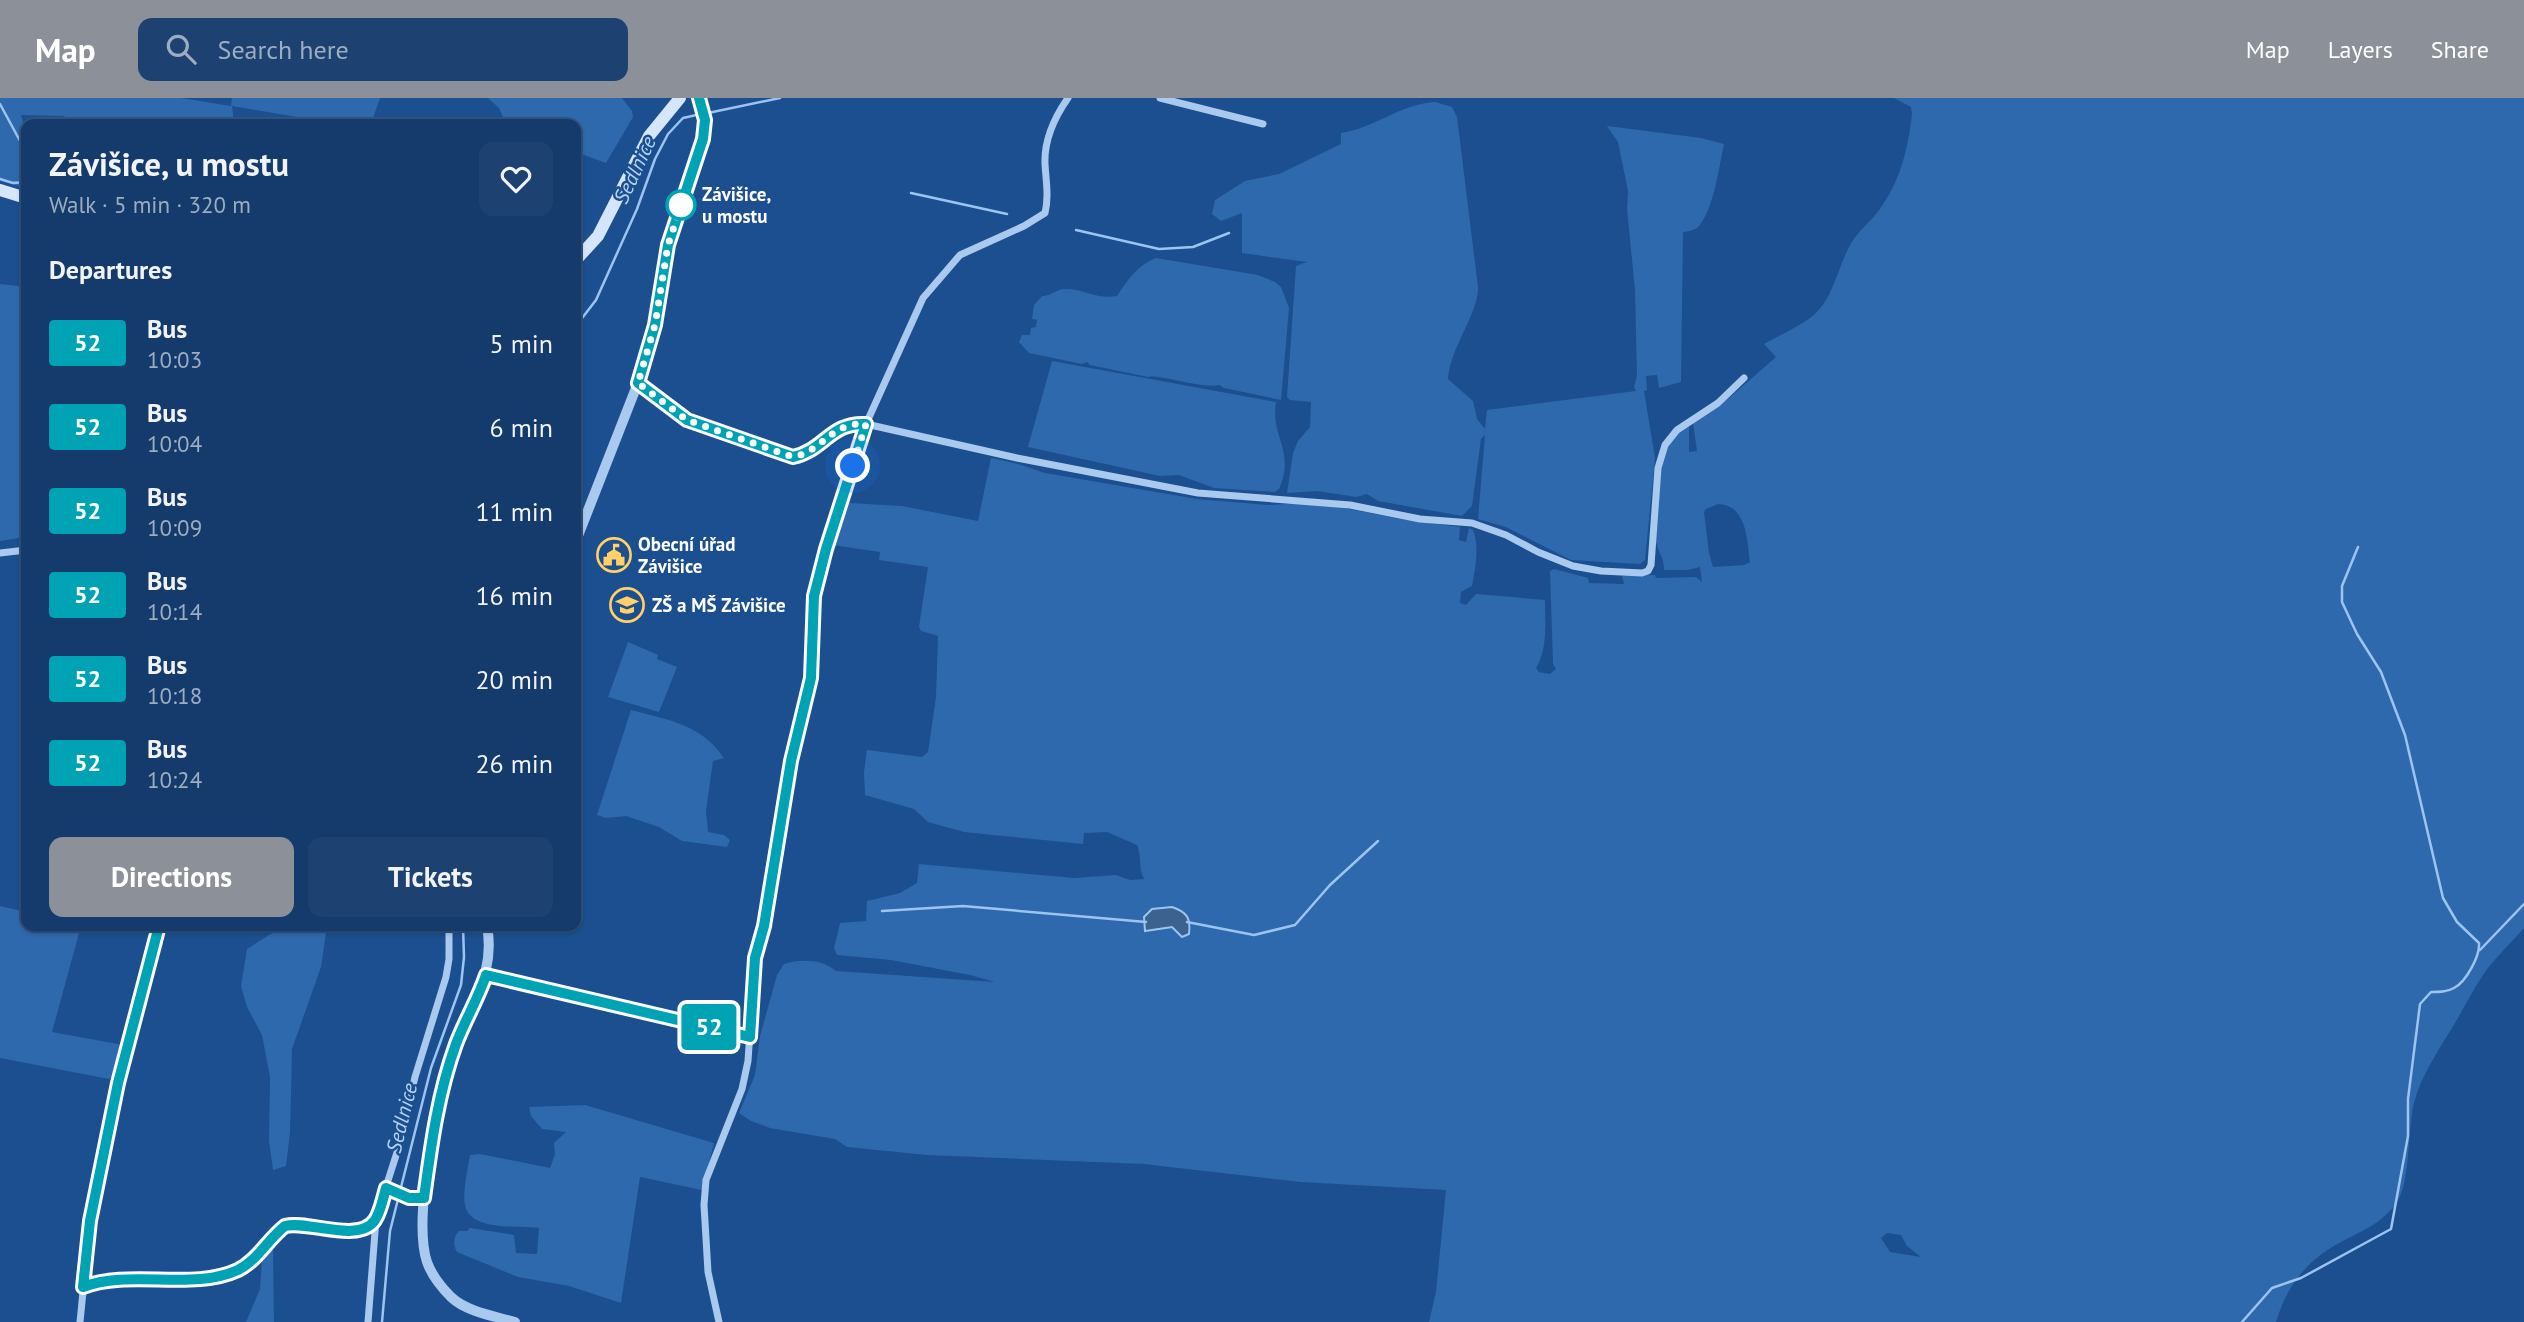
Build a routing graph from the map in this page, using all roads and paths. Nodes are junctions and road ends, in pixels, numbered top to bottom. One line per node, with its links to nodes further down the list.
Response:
1 (680, 98): 8 (main road)
2 (1068, 98): 11 (street)
3 (1160, 98): 5 (street)
4 (700, 99): 10 (street)
5 (1263, 124)
6 (0, 190): 7 (main road)
7 (21, 196)
8 (581, 255)
9 (1744, 378): 11 (street)
10 (638, 383): 11 (street); 12 (street)
11 (866, 424): 19 (street)
12 (581, 528)
13 (21, 551): 14 (street)
14 (0, 553)
15 (158, 931): 23 (street)
16 (449, 931): 20 (street)
17 (488, 931): 18 (street)
18 (486, 975): 19 (street); 21 (street)
19 (750, 1037): 27 (street)
20 (389, 1190): 21 (street); 22 (street)
21 (424, 1198): 26 (street)
22 (376, 1219): 23 (street); 25 (street)
23 (83, 1287): 24 (street)
24 (80, 1322)
25 (368, 1322)
26 (515, 1322)
27 (719, 1322)

